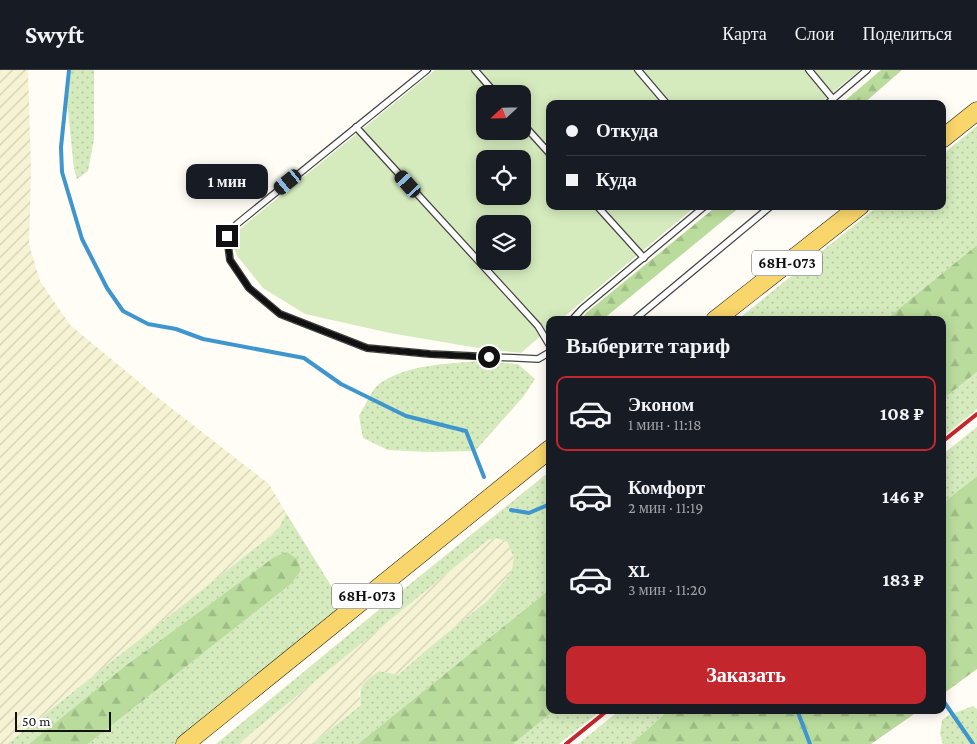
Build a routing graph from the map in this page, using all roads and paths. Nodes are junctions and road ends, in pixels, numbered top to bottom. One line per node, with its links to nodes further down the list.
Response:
1 (427, 70): 10 (lane)
2 (475, 70): 6 (lane)
3 (638, 70): 8 (lane)
4 (809, 70): 7 (lane)
5 (867, 70): 7 (lane)
6 (488, 85)
7 (833, 99)
8 (664, 100)
9 (977, 111): 12 (main road)
10 (356, 127): 22 (lane); 23 (lane)
11 (531, 133): 13 (lane)
12 (946, 136)
13 (546, 150)
14 (601, 210): 18 (lane)
15 (700, 210): 18 (lane)
16 (766, 210): 20 (lane)
17 (853, 210): 21 (main road, 68Н-073)
18 (644, 258): 19 (lane)
19 (576, 316)
20 (639, 316)
21 (720, 316)
22 (546, 339)
23 (546, 354)
24 (546, 452): 25 (main road, 68Н-073)
25 (185, 744)

